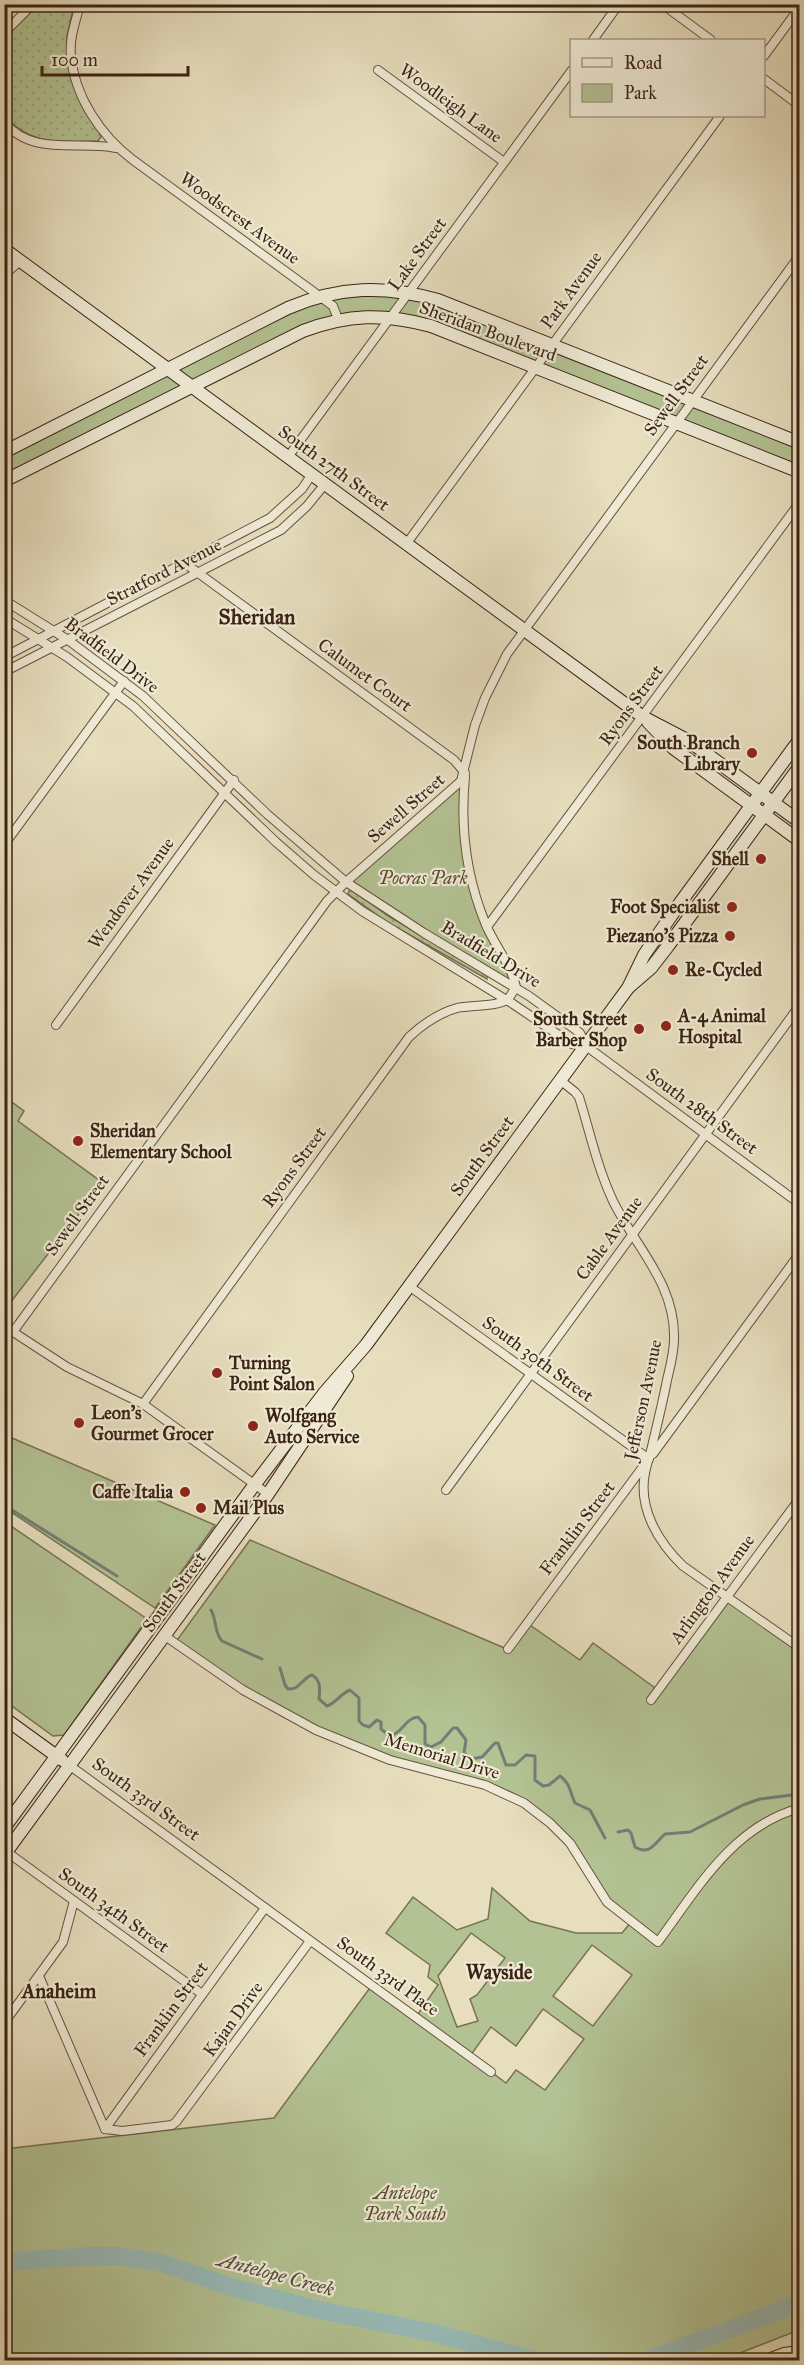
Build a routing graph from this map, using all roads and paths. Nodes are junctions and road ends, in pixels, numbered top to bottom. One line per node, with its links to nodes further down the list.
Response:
1 (33, 4): 6 (street)
2 (80, 4): 16 (street, Woodscrest Avenue)
3 (619, 4): 7 (street)
4 (662, 4): 8 (street)
5 (800, 7): 9 (street)
6 (4, 33)
7 (594, 39)
8 (710, 39)
9 (765, 55)
10 (378, 70): 17 (street, Woodleigh Lane)
11 (570, 73): 17 (street, Lake Street)
12 (765, 80): 13 (street)
13 (800, 106)
14 (719, 117): 26 (street, Park Avenue)
15 (4, 122): 16 (street)
16 (116, 148): 23 (street, Woodscrest Avenue)
17 (504, 162): 22 (street, Lake Street)
18 (4, 249): 20 (main road, South 27th Street)
19 (800, 255): 30 (street, Sewell Street)
20 (21, 260): 21 (street); 28 (main road, South 27th Street)
21 (4, 275)
22 (409, 292): 23 (main road, Sheridan Boulevard); 24 (street, Lake Street); 26 (main road, Sheridan Boulevard)
23 (319, 296): 25 (street, Woodscrest Avenue); 28 (main road, Sheridan Boulevard)
24 (391, 316): 25 (main road, Sheridan Boulevard); 27 (main road, Sheridan Boulevard); 34 (street, Lake Street)
25 (338, 319): 29 (main road, Sheridan Boulevard)
26 (552, 345): 27 (street, Park Avenue); 30 (main road, Sheridan Boulevard)
27 (536, 367): 31 (main road, Sheridan Boulevard); 40 (street, Park Avenue)
28 (168, 369): 29 (main road, South 27th Street); 33 (main road, Sheridan Boulevard)
29 (194, 387): 34 (main road, South 27th Street); 37 (main road, Sheridan Boulevard)
30 (693, 401): 31 (street, Sewell Street); 32 (main road, Sheridan Boulevard)
31 (676, 423): 35 (main road, Sheridan Boulevard); 45 (street, Sewell Street)
32 (800, 443)
33 (4, 452)
34 (288, 457): 36 (main road, South 27th Street)
35 (800, 472)
36 (312, 474): 38 (main road, South 27th Street); 41 (street, Stratford Avenue)
37 (4, 481)
38 (325, 484): 40 (main road, South 27th Street); 42 (street, Stratford Avenue)
39 (800, 502): 54 (street, Ryons Street)
40 (407, 543): 45 (main road, South 27th Street)
41 (186, 564): 42 (street, Calumet Court); 46 (street, Stratford Avenue)
42 (197, 574): 48 (street, Stratford Avenue); 57 (street, Calumet Court)
43 (4, 600): 46 (street, Bradfield Drive)
44 (4, 618): 47 (street, Bradfield Drive)
45 (524, 630): 54 (main road, South 27th Street); 57 (street, Sewell Street)
46 (55, 632): 47 (street, Stratford Avenue); 48 (street, Bradfield Drive)
47 (39, 639): 49 (street, Bradfield Drive); 50 (street, Stratford Avenue)
48 (69, 640): 49 (street, Stratford Avenue); 52 (street, Bradfield Drive)
49 (54, 648): 51 (street, Stratford Avenue); 53 (street, Bradfield Drive)
50 (4, 657)
51 (4, 672)
52 (124, 681): 53 (street); 58 (street, Bradfield Drive)
53 (116, 693): 59 (street, Bradfield Drive); 66 (street)
54 (643, 717): 60 (main road, South 27th Street); 62 (main road, South 27th Street); 69 (street, Ryons Street)
55 (800, 739): 60 (main road, South Street)
56 (800, 766): 61 (main road, South Street)
57 (465, 773): 67 (street, Sewell Street); 69 (street)
58 (234, 780): 59 (street, Wendover Avenue); 67 (street, Bradfield Drive)
59 (224, 793): 68 (street, Bradfield Drive); 74 (street, Wendover Avenue)
60 (760, 793): 61 (main road, South 27th Street); 62 (main road, South Street)
61 (772, 802): 63 (main road, South Street); 64 (main road, South 27th Street)
62 (751, 805): 63 (main road, South 27th Street); 71 (main road, South Street)
63 (763, 814): 65 (main road, South 27th Street); 71 (main road, South Street)
64 (800, 822)
65 (800, 841)
66 (4, 845)
67 (346, 882): 68 (street, Sewell Street); 70 (street, Bradfield Drive)
68 (336, 891): 72 (street, Bradfield Drive); 83 (street, Sewell Street)
69 (487, 927): 70 (street)
70 (516, 987): 72 (street); 75 (street, Bradfield Drive)
71 (628, 988): 75 (main road, South Street)
72 (507, 1000): 75 (street, Bradfield Drive); 86 (street, Ryons Street)
73 (800, 1005): 77 (street, Cable Avenue)
74 (56, 1025)
75 (586, 1046): 76 (main road, South Street); 77 (street, South 28th Street)
76 (560, 1080): 79 (street, Jefferson Avenue); 81 (main road, South Street)
77 (705, 1134): 78 (street, South 28th Street); 79 (street, Cable Avenue)
78 (800, 1204)
79 (631, 1234): 85 (street, Cable Avenue); 87 (street, Jefferson Avenue)
80 (800, 1252): 87 (street, Franklin Street)
81 (409, 1286): 84 (main road, South Street); 85 (street, South 30th Street)
82 (4, 1326): 83 (street)
83 (13, 1332): 86 (street)
84 (366, 1345): 88 (main road, South Street); 90 (main road, South Street)
85 (530, 1374): 87 (street, South 30th Street); 89 (street, Cable Avenue)
86 (143, 1404): 88 (street)
87 (649, 1459): 92 (street, Jefferson Avenue); 95 (street, Franklin Street)
88 (255, 1484): 90 (street); 98 (main road, South Street)
89 (446, 1490)
90 (268, 1494): 93 (main road, South Street)
91 (800, 1498): 92 (street, Arlington Avenue)
92 (727, 1598): 94 (street, Jefferson Avenue); 96 (street, Arlington Avenue)
93 (165, 1636): 99 (main road, South Street); 100 (street, Memorial Drive)
94 (800, 1648)
95 (508, 1649)
96 (651, 1700)
97 (4, 1718): 98 (main road, South 33rd Street)
98 (57, 1756): 99 (main road, South 33rd Street); 101 (main road, South Street)
99 (69, 1765): 102 (main road, South Street); 104 (street, South 33rd Street)
100 (800, 1808)
101 (4, 1828)
102 (6, 1854): 103 (street, South 34th Street)
103 (74, 1901): 106 (street); 107 (street, South 34th Street)
104 (265, 1908): 105 (street, South 33rd Place); 107 (street, Franklin Street)
105 (310, 1941): 109 (street, South 33rd Place); 110 (street, Kajan Drive)
106 (39, 1976): 108 (street); 110 (street)
107 (202, 1994): 110 (street, Franklin Street)
108 (4, 2023)
109 (491, 2072)
110 (105, 2129)
111 (800, 2343): 113 (main road)
112 (800, 2352): 113 (main road)
113 (784, 2354): 114 (main road)
114 (768, 2361)

